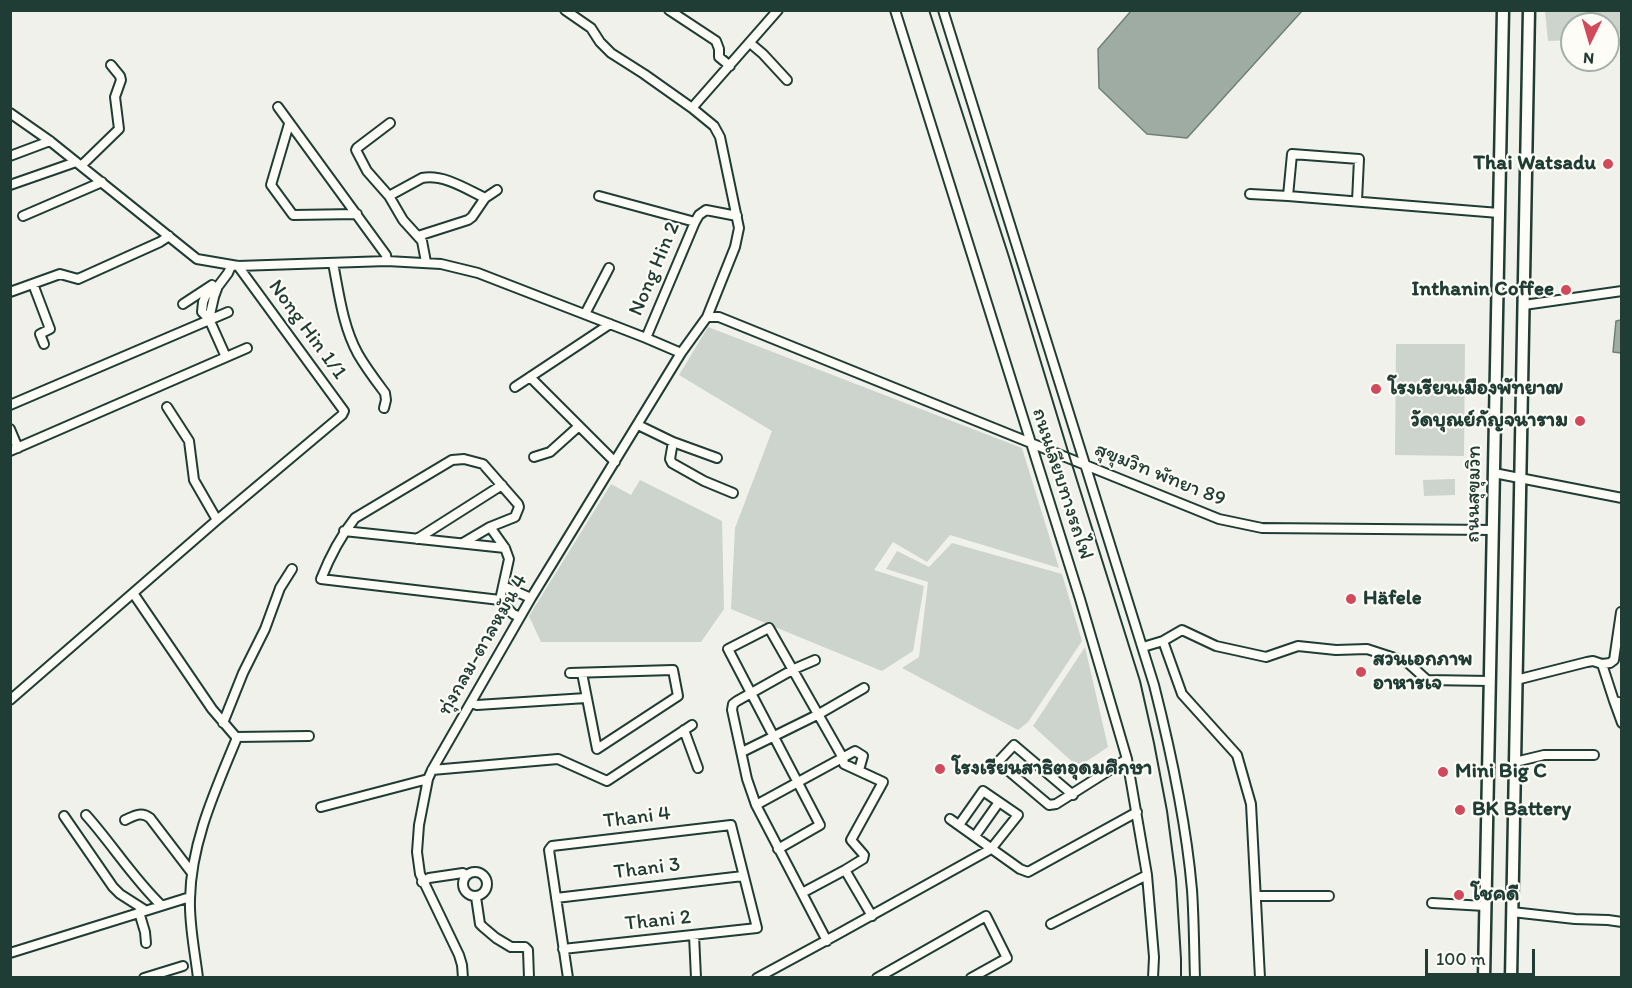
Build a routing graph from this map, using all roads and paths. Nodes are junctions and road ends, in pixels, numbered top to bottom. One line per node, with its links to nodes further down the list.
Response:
1 (565, 10): 13 (street)
2 (669, 10): 10 (street)
3 (778, 10): 8 (street)
4 (895, 10): 66 (street, ถนนเลียบทางรถไฟ)
5 (943, 10): 71 (street, ถนนเลียบทางรถไฟ)
6 (1503, 10): 29 (highway, ถนนสุขุมวิท)
7 (1529, 10): 46 (highway)
8 (750, 43): 10 (street); 11 (street)
9 (111, 65): 19 (street)
10 (730, 66): 13 (street)
11 (787, 80)
12 (278, 107): 16 (street)
13 (692, 108): 32 (street)
14 (10, 113): 17 (street)
15 (390, 123): 24 (street)
16 (290, 124): 30 (street); 30 (street)
17 (50, 141): 18 (street); 19 (street)
18 (10, 156)
19 (79, 164): 20 (street); 21 (street)
20 (102, 182): 31 (street); 34 (street)
21 (10, 185)
22 (497, 190): 27 (street)
23 (1250, 194): 26 (street)
24 (389, 196): 27 (street); 35 (street)
25 (599, 196): 33 (street)
26 (1288, 196): 28 (street); 28 (street)
27 (485, 198): 35 (street)
28 (1357, 201): 29 (street)
29 (1499, 213): 72 (highway, ถนนสุขุมวิท)
30 (357, 214): 36 (street)
31 (22, 216)
32 (737, 216): 33 (street); 49 (street)
33 (697, 218): 52 (street, Nong Hin 2)
34 (169, 236): 39 (street); 42 (street)
35 (418, 236): 37 (street)
36 (387, 261): 37 (street); 38 (street)
37 (426, 262): 48 (street)
38 (333, 263): 39 (street); 61 (street)
39 (235, 266): 41 (street); 77 (street, Nong Hin 1/1)
40 (609, 268): 48 (street)
41 (221, 283): 45 (street); 50 (street)
42 (33, 284): 44 (street); 53 (street)
43 (1622, 291): 46 (street)
44 (10, 292)
45 (183, 304)
46 (1524, 305): 73 (highway)
47 (228, 312): 50 (street)
48 (585, 314): 51 (street)
49 (707, 317): 55 (street); 66 (street, สุขุมวิท พัทยา 89)
50 (209, 320): 56 (street); 59 (street)
51 (610, 324): 52 (street); 57 (street)
52 (646, 338): 55 (street)
53 (44, 344)
54 (248, 348): 56 (street)
55 (681, 353): 62 (street, ทุ่งกลม-ตาลหมัน 4)
56 (226, 357): 67 (street)
57 (530, 377): 58 (street); 63 (street)
58 (515, 387)
59 (10, 405)
60 (167, 407): 77 (street)
61 (384, 408)
62 (638, 425): 65 (street); 70 (street, ทุ่งกลม-ตาลหมัน 4)
63 (579, 426): 68 (street); 70 (street)
64 (10, 429): 67 (street)
65 (673, 442): 69 (street); 75 (street)
66 (1030, 443): 71 (street, สุขุมวิท พัทยา 89); 117 (street, ถนนเลียบทางรถไฟ)
67 (14, 449)
68 (534, 457)
69 (717, 458)
70 (615, 462): 87 (street, ทุ่งกลม-ตาลหมัน 4)
71 (1085, 464): 79 (street, สุขุมวิท พัทยา 89); 92 (street, ถนนเลียบทางรถไฟ)
72 (1494, 473): 73 (street); 79 (highway, ถนนสุขุมวิท)
73 (1520, 478): 76 (street); 98 (highway)
74 (502, 484): 78 (street); 80 (street); 81 (street)
75 (733, 493)
76 (1622, 498)
77 (217, 520): 86 (street)
78 (490, 527): 82 (street); 83 (street)
79 (1493, 530): 99 (highway, ถนนสุขุมวิท)
80 (344, 531): 81 (street); 88 (street)
81 (416, 539): 82 (street)
82 (463, 543): 83 (street)
83 (506, 548): 85 (street)
84 (292, 569): 107 (street)
85 (503, 586): 87 (street); 88 (street)
86 (133, 593): 103 (street); 107 (street)
87 (531, 597): 90 (street, ทุ่งกลม-ตาลหมัน 4)
88 (500, 600): 90 (street)
89 (1621, 612): 94 (street)
90 (520, 617): 105 (street, ทุ่งกลม-ตาลหมัน 4)
91 (1163, 641): 92 (street); 99 (street); 144 (street)
92 (1143, 647): 173 (street, ถนนเลียบทางรถไฟ)
93 (815, 660): 95 (street)
94 (1602, 664): 98 (street); 104 (street)
95 (794, 669): 101 (street); 101 (street); 106 (street)
96 (570, 673): 97 (street)
97 (582, 673): 102 (street); 102 (street)
98 (1516, 680): 118 (highway)
99 (1490, 681): 151 (highway, ถนนสุขุมวิท)
100 (864, 688): 106 (street)
101 (750, 693): 112 (street); 114 (street)
102 (586, 698): 105 (street)
103 (10, 700)
104 (1618, 702): 108 (street)
105 (471, 703): 120 (street, ทุ่งกลม-ตาลหมัน 4)
106 (819, 714): 112 (street); 116 (street)
107 (223, 723): 113 (street)
108 (1622, 723)
109 (692, 725): 110 (street)
110 (684, 730): 119 (street); 120 (street)
111 (309, 736): 113 (street)
112 (775, 736): 114 (street); 123 (street)
113 (236, 737): 138 (street)
114 (742, 752): 126 (street)
115 (1594, 756): 118 (street)
116 (843, 758): 121 (street); 121 (street); 123 (street)
117 (1127, 759): 124 (street); 128 (street, ถนนเลียบทางรถไฟ)
118 (1515, 762): 153 (highway)
119 (698, 768)
120 (432, 770): 122 (street, ทุ่งกลม-ตาลหมัน 4)
121 (859, 770): 137 (street)
122 (428, 779): 127 (street); 142 (street, ทุ่งกลม-ตาลหมัน 4)
123 (798, 782): 126 (street); 135 (street)
124 (1073, 795): 124 (street)
125 (999, 802): 133 (street); 134 (street); 136 (street)
126 (756, 805): 135 (street)
127 (321, 807)
128 (1137, 812): 136 (street); 140 (street, ถนนเลียบทางรถไฟ)
129 (86, 815): 150 (street)
130 (64, 816): 152 (street)
131 (950, 819): 133 (street)
132 (125, 820): 138 (street)
133 (959, 825): 134 (street)
134 (975, 836): 136 (street)
135 (778, 849): 143 (street)
136 (991, 849): 154 (street)
137 (845, 870): 143 (street); 154 (street)
138 (192, 873): 146 (street)
139 (467, 875): 142 (street); 147 (street); 147 (street)
140 (1147, 875): 156 (street); 172 (street, ถนนเลียบทางรถไฟ)
141 (743, 876): 148 (street, Thani 3); 148 (street, Thani 4); 157 (street, Thani 2)
142 (422, 882): 165 (street, ทุ่งกลม-ตาลหมัน 4)
143 (802, 893): 158 (street)
144 (1256, 896): 145 (street); 174 (street)
145 (1329, 896)
146 (190, 897): 150 (street); 164 (street)
147 (476, 897): 166 (street)
148 (556, 898): 160 (street)
149 (1432, 903): 151 (street)
150 (161, 905): 152 (street)
151 (1485, 906): 175 (highway, ถนนสุขุมวิท)
152 (142, 911): 159 (street); 161 (street)
153 (1512, 912): 155 (street); 176 (highway)
154 (872, 916): 158 (street)
155 (1622, 922)
156 (1051, 924)
157 (694, 935): 160 (street, Thani 2); 168 (street)
158 (827, 941): 169 (street)
159 (146, 943)
160 (563, 950): 167 (street)
161 (10, 953)
162 (183, 966): 163 (street)
163 (144, 978)
164 (198, 978)
165 (463, 978)
166 (529, 978)
167 (568, 978)
168 (696, 978)
169 (757, 978)
170 (877, 978): 171 (street)
171 (971, 978)
172 (1153, 978)
173 (1195, 978)
174 (1260, 978)
175 (1484, 978)
176 (1511, 978)

